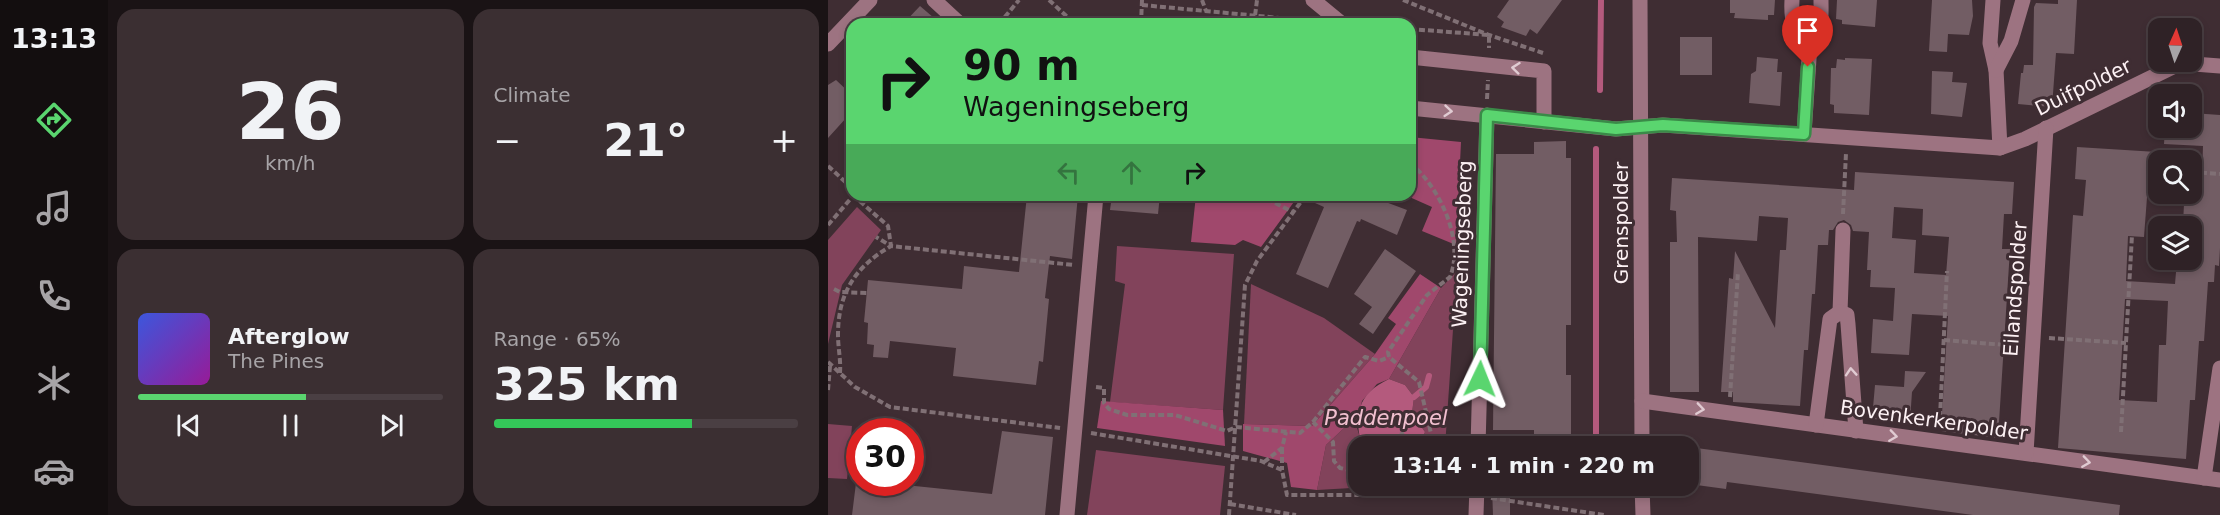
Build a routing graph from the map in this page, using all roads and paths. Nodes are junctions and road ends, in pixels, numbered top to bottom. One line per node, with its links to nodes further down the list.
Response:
1 (870, 0): 17 (street)
2 (933, 0): 18 (street)
3 (1019, 0): 19 (path)
4 (1049, 0): 20 (path)
5 (1202, 0): 15 (path)
6 (1257, 0): 16 (path)
7 (1313, 0): 23 (street)
8 (1403, 0): 26 (path)
9 (1640, 0): 36 (street, Grenspolder)
10 (1792, 0): 28 (street)
11 (1821, 0): 28 (street)
12 (1993, 0): 31 (street)
13 (2023, 0): 31 (street)
14 (1142, 3): 15 (path)
15 (1206, 11): 16 (path)
16 (1255, 15): 21 (path); 22 (path)
17 (853, 18)
18 (953, 18)
19 (1004, 18)
20 (1068, 18)
21 (1255, 18)
22 (1287, 18)
23 (1335, 18)
24 (846, 25): 27 (street)
25 (1416, 29): 26 (path)
26 (1489, 35): 32 (path)
27 (828, 44)
28 (1810, 44): 38 (street)
29 (1416, 58): 32 (street, one-way to 29)
30 (2220, 66): 37 (street, Duifpolder)
31 (1996, 70): 40 (street)
32 (1544, 71): 35 (street)
33 (1416, 109): 34 (street, one-way to 34)
34 (1487, 115): 35 (street); 86 (street, Wageningseberg)
35 (1544, 122): 36 (street)
36 (1642, 128): 38 (street, Duifpolder); 73 (street, Grenspolder)
37 (2046, 128): 40 (street, Duifpolder); 65 (street, Eilandspolder)
38 (1804, 134): 39 (street, Duifpolder)
39 (1846, 137): 40 (street, Duifpolder); 53 (path)
40 (2000, 148)
41 (828, 166): 45 (path)
42 (1416, 168): 67 (path)
43 (2202, 173): 44 (path)
44 (2220, 174)
45 (846, 182)
46 (848, 201): 52 (path)
47 (860, 201): 56 (path)
48 (1095, 201): 57 (street)
49 (1270, 201): 51 (path)
50 (1302, 201): 51 (path)
51 (1293, 213): 78 (path)
52 (828, 225)
53 (1843, 230): 63 (street)
54 (2132, 235): 66 (path)
55 (876, 237): 56 (path)
56 (891, 246): 57 (path); 61 (path)
57 (1089, 266): 71 (street)
58 (1947, 271): 64 (path)
59 (1738, 272): 74 (path)
60 (834, 289): 61 (path)
61 (847, 291): 62 (path); 70 (path)
62 (867, 293)
63 (1840, 312): 77 (street); 80 (street, one-way to 63)
64 (1944, 340): 65 (path); 75 (path)
65 (2033, 342): 66 (path); 89 (street, Eilandspolder)
66 (2126, 343): 83 (path)
67 (1389, 357): 76 (path); 85 (path)
68 (829, 364): 70 (path); 72 (path)
69 (2220, 368): 94 (street)
70 (840, 374): 79 (path)
71 (1079, 385): 78 (path); 79 (street)
72 (828, 390)
73 (1642, 401): 74 (street, Bovenkerkerpolder, one-way to 74); 87 (street, Grenspolder)
74 (1729, 414): 77 (street, Bovenkerkerpolder)
75 (1940, 417)
76 (1313, 422): 81 (path); 93 (path)
77 (1816, 425): 80 (street, Bovenkerkerpolder)
78 (1236, 427): 81 (path); 90 (path)
79 (1075, 430): 90 (path); 101 (street)
80 (1856, 430): 89 (street, Bovenkerkerpolder, one-way to 89)
81 (1286, 432): 88 (path)
82 (1401, 432): 84 (path)
83 (2121, 432)
84 (1404, 436)
85 (1432, 436)
86 (1478, 436)
87 (1642, 436)
88 (1282, 448): 91 (path); 92 (path)
89 (2026, 453): 94 (street, Bovenkerkerpolder, one-way to 94)
90 (1234, 454): 91 (path); 100 (path)
91 (1264, 462): 92 (path)
92 (1282, 470): 96 (path)
93 (1348, 470)
94 (2204, 478): 95 (street, Bovenkerkerpolder)
95 (2220, 480)
96 (1348, 494)
97 (1477, 496): 104 (street)
98 (1503, 496): 105 (path)
99 (1642, 496): 106 (street)
100 (1230, 504): 102 (path); 103 (path)
101 (1067, 515)
102 (1229, 515)
103 (1296, 515)
104 (1476, 515)
105 (1604, 515)
106 (1642, 515)

